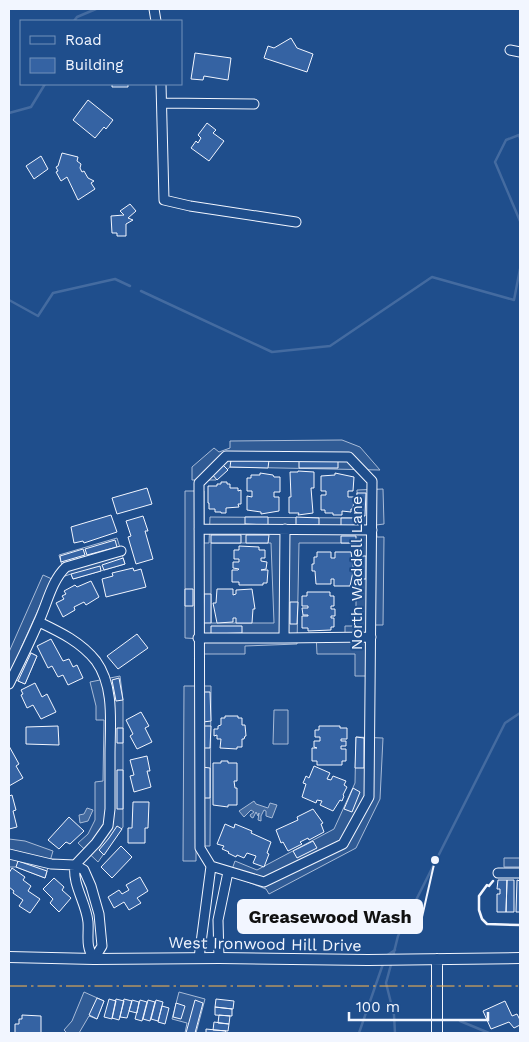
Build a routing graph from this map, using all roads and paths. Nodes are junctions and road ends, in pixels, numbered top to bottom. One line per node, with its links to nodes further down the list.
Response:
1 (510, 50): 2 (street)
2 (520, 52)
3 (161, 85): 4 (street)
4 (162, 103): 5 (street); 6 (street)
5 (254, 104)
6 (296, 222)
7 (199, 529): 8 (street); 9 (street, North Waddell Lane); 13 (street, North Waddell Lane)
8 (285, 529): 9 (street); 14 (street)
9 (372, 530): 12 (street, North Waddell Lane)
10 (121, 551): 11 (street)
11 (39, 622): 15 (street); 17 (street)
12 (371, 637): 14 (street); 19 (street, North Waddell Lane)
13 (198, 638): 14 (street); 18 (street, North Waddell Lane)
14 (284, 638)
15 (9, 684)
16 (9, 854): 17 (street)
17 (78, 862): 26 (street); 26 (street)
18 (211, 866): 19 (street, North Waddell Lane); 23 (street)
19 (228, 872): 24 (street)
20 (498, 873): 21 (street)
21 (520, 873)
22 (9, 957): 26 (street, West Ironwood Hill Drive)
23 (199, 958): 24 (street, West Ironwood Hill Drive); 26 (street, West Ironwood Hill Drive)
24 (219, 958): 27 (street, West Ironwood Hill Drive)
25 (520, 958): 27 (street, West Ironwood Hill Drive)
26 (94, 959)
27 (437, 960): 28 (street)
28 (437, 1033)

